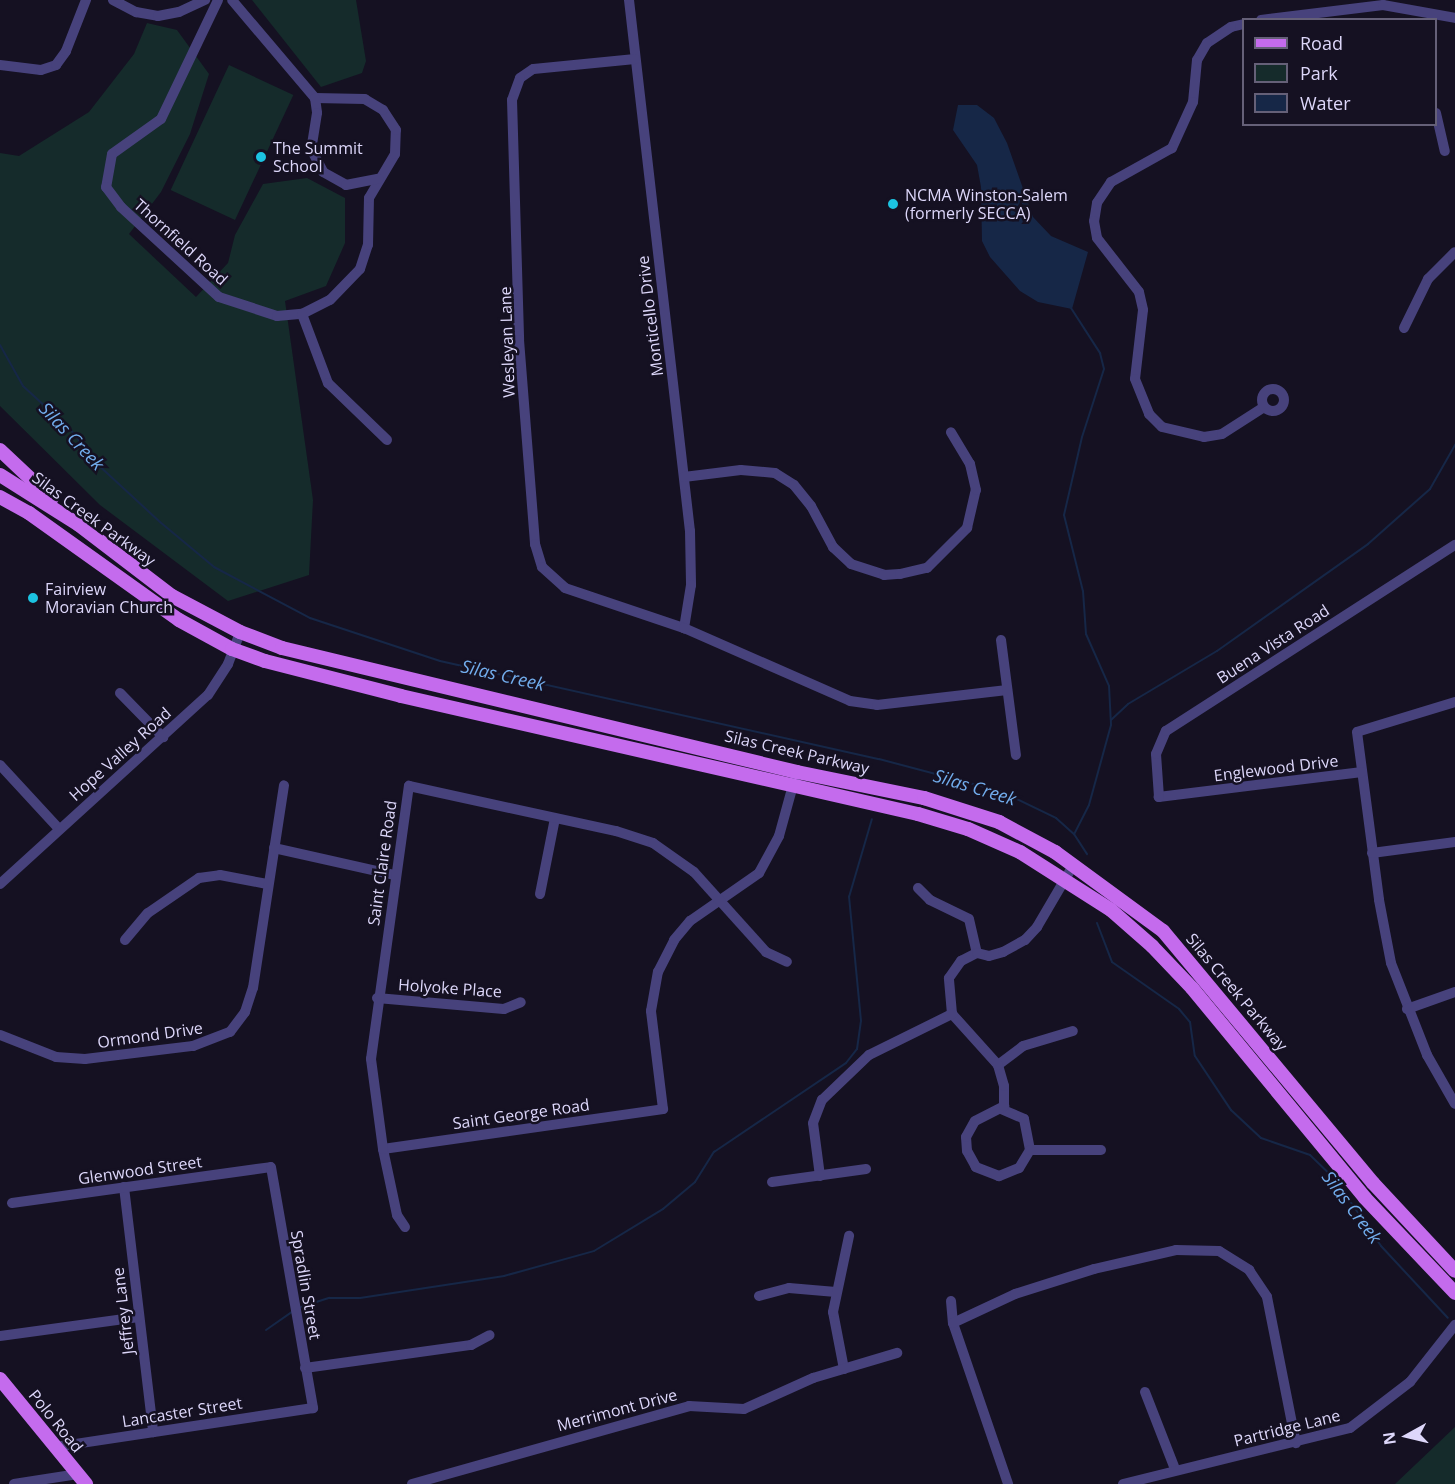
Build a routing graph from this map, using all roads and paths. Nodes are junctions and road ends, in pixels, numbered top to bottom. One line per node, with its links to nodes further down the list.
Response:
1 (86, 0): 13 (street)
2 (113, 0): 3 (street)
3 (205, 0)
4 (218, 0): 19 (street, Thornfield Road)
5 (232, 0): 14 (street)
6 (629, 0): 12 (street, Monticello Drive)
7 (1385, 3): 8 (street); 9 (street)
8 (1417, 16): 10 (street)
9 (1276, 18)
10 (1455, 18)
11 (1242, 24): 21 (street)
12 (635, 59): 26 (street, Monticello Drive); 30 (street, Wesleyan Lane)
13 (0, 65)
14 (315, 98): 17 (street); 17 (street, Thornfield Road)
15 (1437, 117): 16 (street)
16 (1445, 151)
17 (378, 178): 19 (street, Thornfield Road)
18 (1455, 252): 20 (street)
19 (302, 314): 23 (street)
20 (1404, 328)
21 (1263, 407)
22 (951, 432): 26 (street)
23 (387, 440)
24 (0, 450): 28 (main road)
25 (0, 475): 28 (main road, Silas Creek Parkway)
26 (684, 477): 30 (street, Monticello Drive)
27 (0, 497): 33 (main road, Silas Creek Parkway)
28 (80, 525): 31 (main road, Silas Creek Parkway)
29 (1455, 545): 44 (street, Buena Vista Road)
30 (684, 628): 34 (street, Wesleyan Lane)
31 (240, 632): 33 (street, Hope Valley Road); 40 (main road, Silas Creek Parkway)
32 (1001, 640): 34 (street)
33 (232, 649): 37 (street, Hope Valley Road); 43 (main road, Silas Creek Parkway)
34 (1006, 690): 38 (street)
35 (120, 693): 37 (street)
36 (1455, 702): 41 (street, Englewood Drive)
37 (163, 737): 46 (street, Hope Valley Road)
38 (1016, 754)
39 (0, 765): 46 (street)
40 (797, 772): 43 (street); 50 (main road, Silas Creek Parkway)
41 (1362, 772): 44 (street, Englewood Drive); 49 (street)
42 (284, 785): 48 (street, Ormond Drive)
43 (792, 786): 52 (main road, Silas Creek Parkway); 57 (street)
44 (1159, 797)
45 (555, 818): 51 (street, Saint Claire Road); 56 (street); 57 (street, Saint Claire Road)
46 (59, 830): 53 (street, Hope Valley Road)
47 (1455, 842): 49 (street)
48 (274, 848): 51 (street); 54 (street, Ormond Drive)
49 (1372, 853): 64 (street)
50 (1074, 864): 52 (street); 82 (main road, Silas Creek Parkway)
51 (395, 875): 62 (street, Saint Claire Road)
52 (1064, 880): 59 (street); 84 (main road, Silas Creek Parkway)
53 (0, 884)
54 (267, 884): 58 (street); 67 (street, Ormond Drive)
55 (918, 888): 59 (street)
56 (540, 894)
57 (721, 902): 60 (street, Saint Claire Road); 71 (street, Saint George Road)
58 (125, 940)
59 (977, 953): 65 (street)
60 (787, 962)
61 (1455, 992): 64 (street)
62 (377, 998): 63 (street, Holyoke Place); 71 (street, Saint Claire Road)
63 (521, 1002)
64 (1407, 1009): 69 (street)
65 (952, 1014): 68 (street); 76 (street)
66 (1073, 1031): 68 (street)
67 (0, 1035)
68 (998, 1065): 70 (street)
69 (1455, 1104)
70 (1001, 1109): 72 (street); 72 (street)
71 (383, 1149): 80 (street, Saint Claire Road)
72 (1030, 1150): 73 (street)
73 (1101, 1150)
74 (271, 1167): 78 (street, Glenwood Street); 93 (street, Spradlin Street)
75 (866, 1169): 76 (street)
76 (820, 1176): 77 (street)
77 (772, 1182)
78 (124, 1187): 79 (street, Glenwood Street); 87 (street, Jeffrey Lane)
79 (12, 1203)
80 (405, 1227)
81 (849, 1236): 83 (street)
82 (1455, 1271)
83 (836, 1292): 85 (street); 94 (street)
84 (1455, 1293)
85 (759, 1296)
86 (951, 1301): 88 (street)
87 (139, 1317): 91 (street); 98 (street, Jeffrey Lane)
88 (953, 1323): 99 (street); 105 (street)
89 (1455, 1325): 99 (street, Partridge Lane)
90 (490, 1335): 93 (street)
91 (0, 1336)
92 (897, 1353): 94 (street, Merrimont Drive)
93 (305, 1368): 97 (street, Spradlin Street)
94 (844, 1369): 104 (street, Merrimont Drive)
95 (0, 1379): 100 (main road, Polo Road)
96 (1145, 1392): 101 (street)
97 (313, 1408): 98 (street, Lancaster Street)
98 (153, 1432): 100 (street, Lancaster Street)
99 (1296, 1443): 101 (street, Partridge Lane)
100 (56, 1447): 102 (main road, Polo Road)
101 (1175, 1469): 106 (street, Partridge Lane)
102 (82, 1479): 103 (street)
103 (14, 1484)
104 (412, 1484)
105 (1008, 1484)
106 (1124, 1484)

